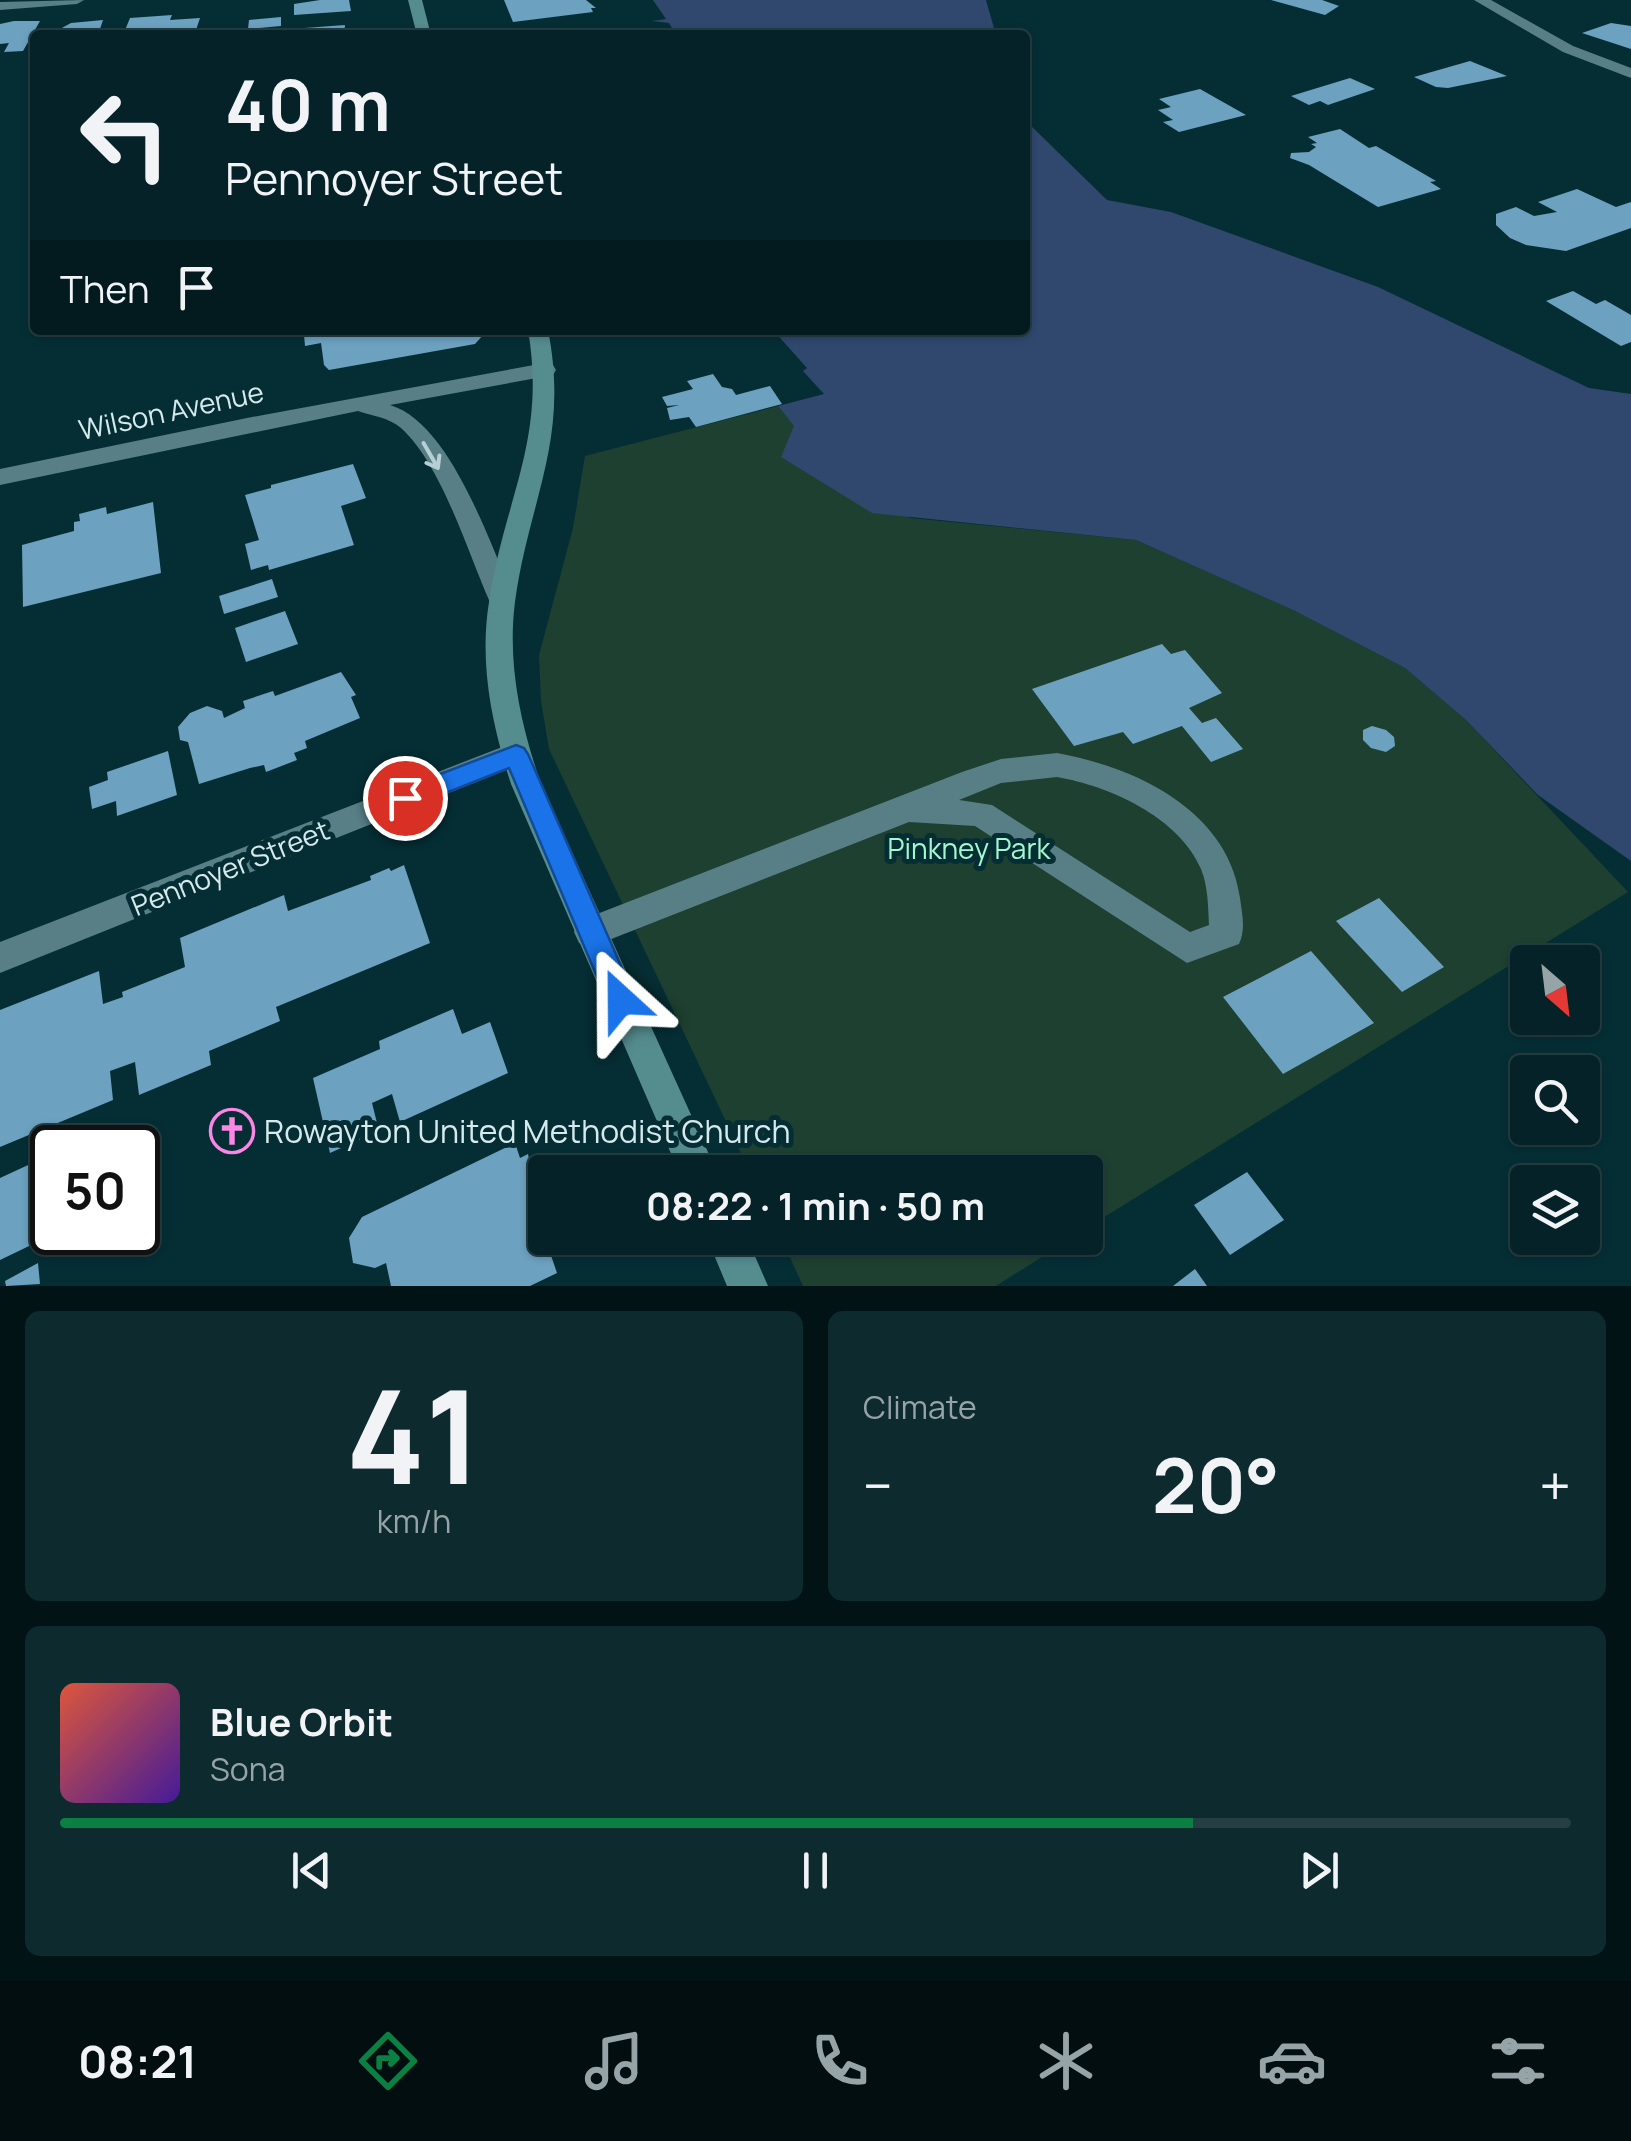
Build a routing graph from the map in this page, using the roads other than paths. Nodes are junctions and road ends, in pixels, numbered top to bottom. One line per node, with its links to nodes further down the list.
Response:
1 (66, 0): 2 (street); 5 (street)
2 (77, 0)
3 (415, 0): 6 (main road)
4 (1482, 0): 7 (street)
5 (0, 6)
6 (423, 30)
7 (1631, 73)
8 (539, 335): 9 (main road)
9 (545, 370): 10 (street, Wilson Avenue); 12 (main road)
10 (355, 404): 11 (street, Wilson Avenue); 12 (street, Wilson Avenue, one-way to 12)
11 (0, 477)
12 (502, 600): 13 (main road)
13 (516, 754): 15 (main road); 16 (street, Pennoyer Street)
14 (908, 809): 14 (street); 15 (street)
15 (590, 932): 17 (main road)
16 (0, 958)
17 (690, 1155)
18 (734, 1255): 19 (main road)
19 (748, 1286)

